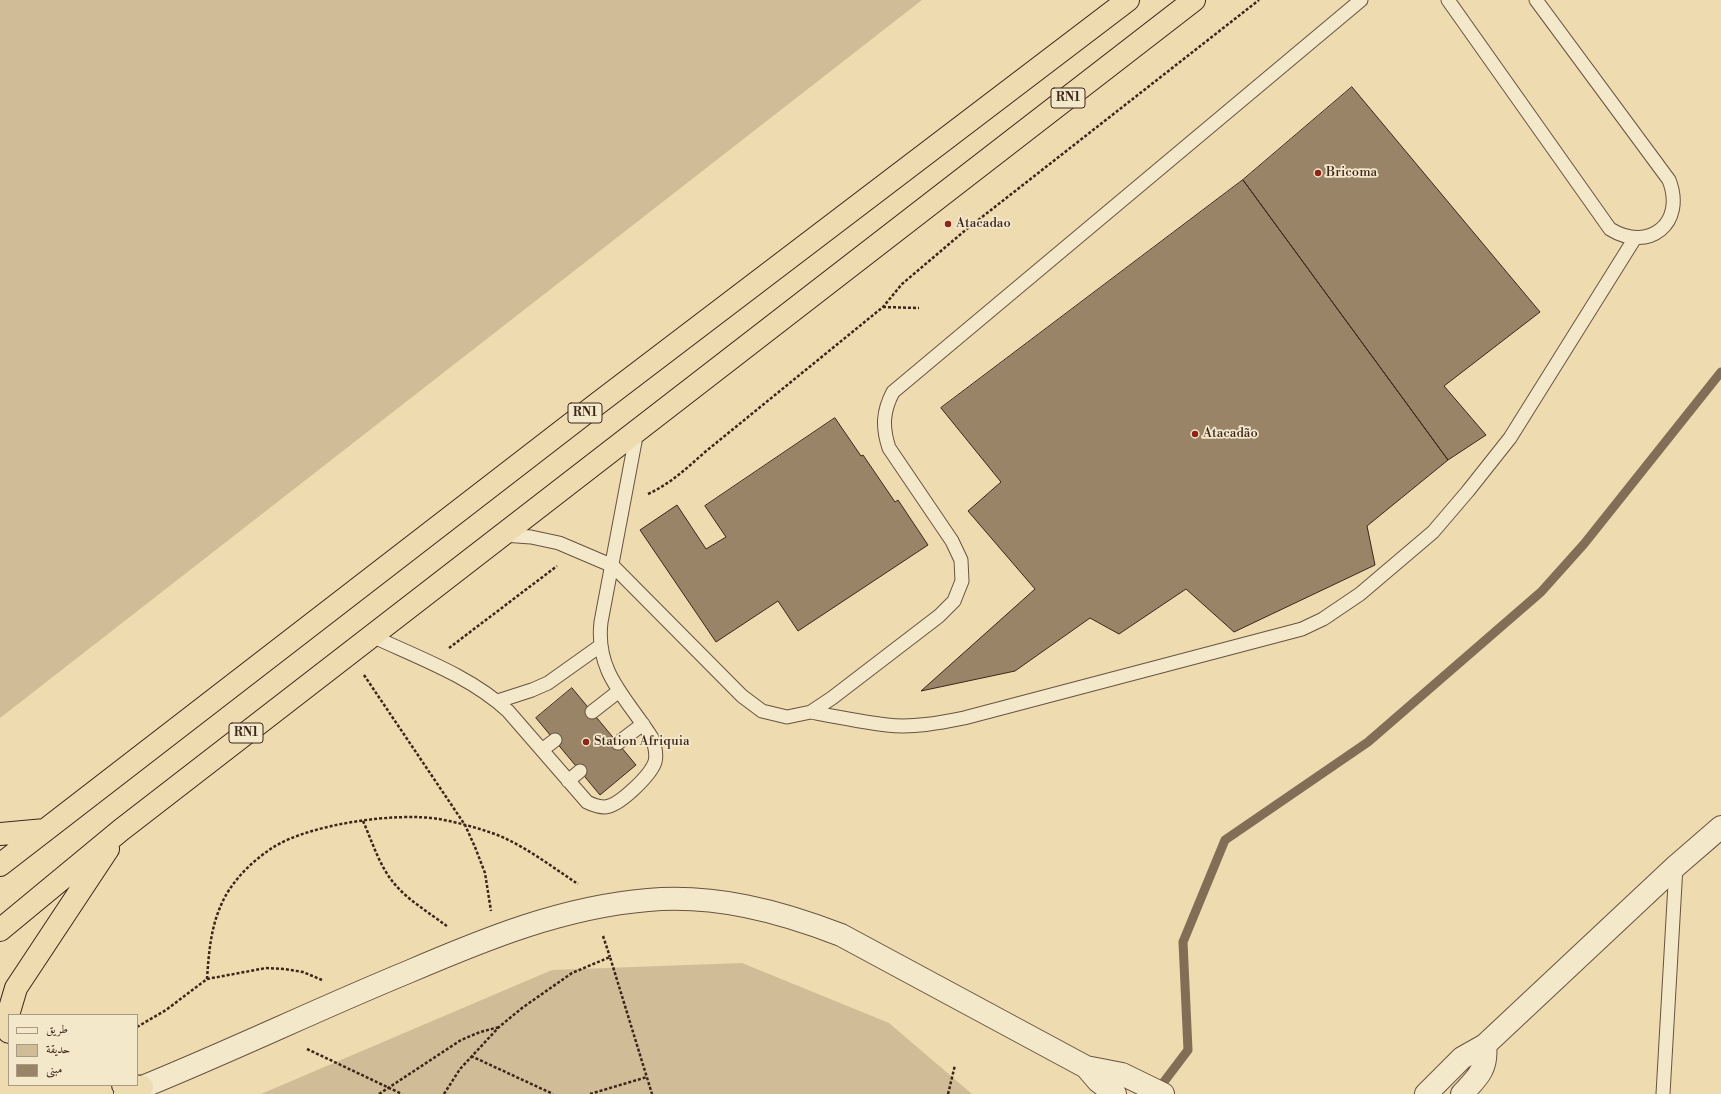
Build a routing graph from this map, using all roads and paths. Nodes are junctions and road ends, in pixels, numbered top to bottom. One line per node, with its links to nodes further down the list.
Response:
1 (1128, 0): 32 (highway, RN1)
2 (1194, 0): 10 (highway, RN1)
3 (1259, 0): 8 (path)
4 (1361, 0): 22 (lane)
5 (1448, 0): 7 (lane)
6 (1536, 0): 7 (lane)
7 (1635, 238): 22 (lane)
8 (883, 307): 9 (path); 11 (path)
9 (920, 308)
10 (637, 431): 11 (lane); 12 (highway, RN1)
11 (624, 505): 14 (lane)
12 (503, 535): 13 (lane); 15 (highway, RN1)
13 (578, 550): 14 (lane); 18 (path)
14 (613, 566): 16 (lane); 22 (lane)
15 (372, 636): 17 (highway, RN1); 18 (lane)
16 (600, 646): 19 (lane); 20 (lane)
17 (350, 654): 30 (path); 33 (highway, RN1)
18 (430, 663): 20 (lane)
19 (619, 691): 21 (lane); 23 (lane)
20 (498, 701): 26 (lane)
21 (592, 712)
22 (811, 712)
23 (643, 724): 25 (lane); 28 (lane)
24 (555, 740): 26 (lane)
25 (618, 743)
26 (542, 750): 28 (lane)
27 (580, 771): 28 (lane)
28 (568, 781)
29 (363, 821): 30 (path); 41 (path); 43 (path)
30 (465, 825): 37 (path); 39 (path)
31 (1721, 827): 36 (street)
32 (45, 830): 34 (highway); 35 (highway, RN1)
33 (121, 830): 38 (highway, RN1); 45 (highway)
34 (0, 834)
35 (0, 865)
36 (1676, 866): 48 (street); 67 (lane)
37 (610, 904): 39 (street); 52 (street)
38 (0, 930)
39 (495, 936): 41 (street)
40 (603, 936): 42 (path)
41 (471, 945): 44 (street)
42 (610, 957): 47 (path); 53 (path)
43 (208, 979): 44 (path); 46 (path)
44 (350, 996): 54 (street)
45 (8, 1014)
46 (138, 1026)
47 (499, 1027): 50 (path); 55 (path)
48 (1486, 1045): 65 (street); 66 (street)
49 (307, 1049): 55 (path)
50 (471, 1056): 58 (path); 59 (path)
51 (954, 1065): 62 (path)
52 (1086, 1067): 63 (street); 64 (street)
53 (647, 1077): 60 (path); 61 (path)
54 (138, 1086)
55 (389, 1087): 56 (path); 57 (path)
56 (379, 1094)
57 (402, 1094)
58 (444, 1094)
59 (553, 1094)
60 (590, 1094)
61 (652, 1094)
62 (948, 1094)
63 (1115, 1094)
64 (1163, 1094)
65 (1426, 1094)
66 (1462, 1094)
67 (1663, 1094)

